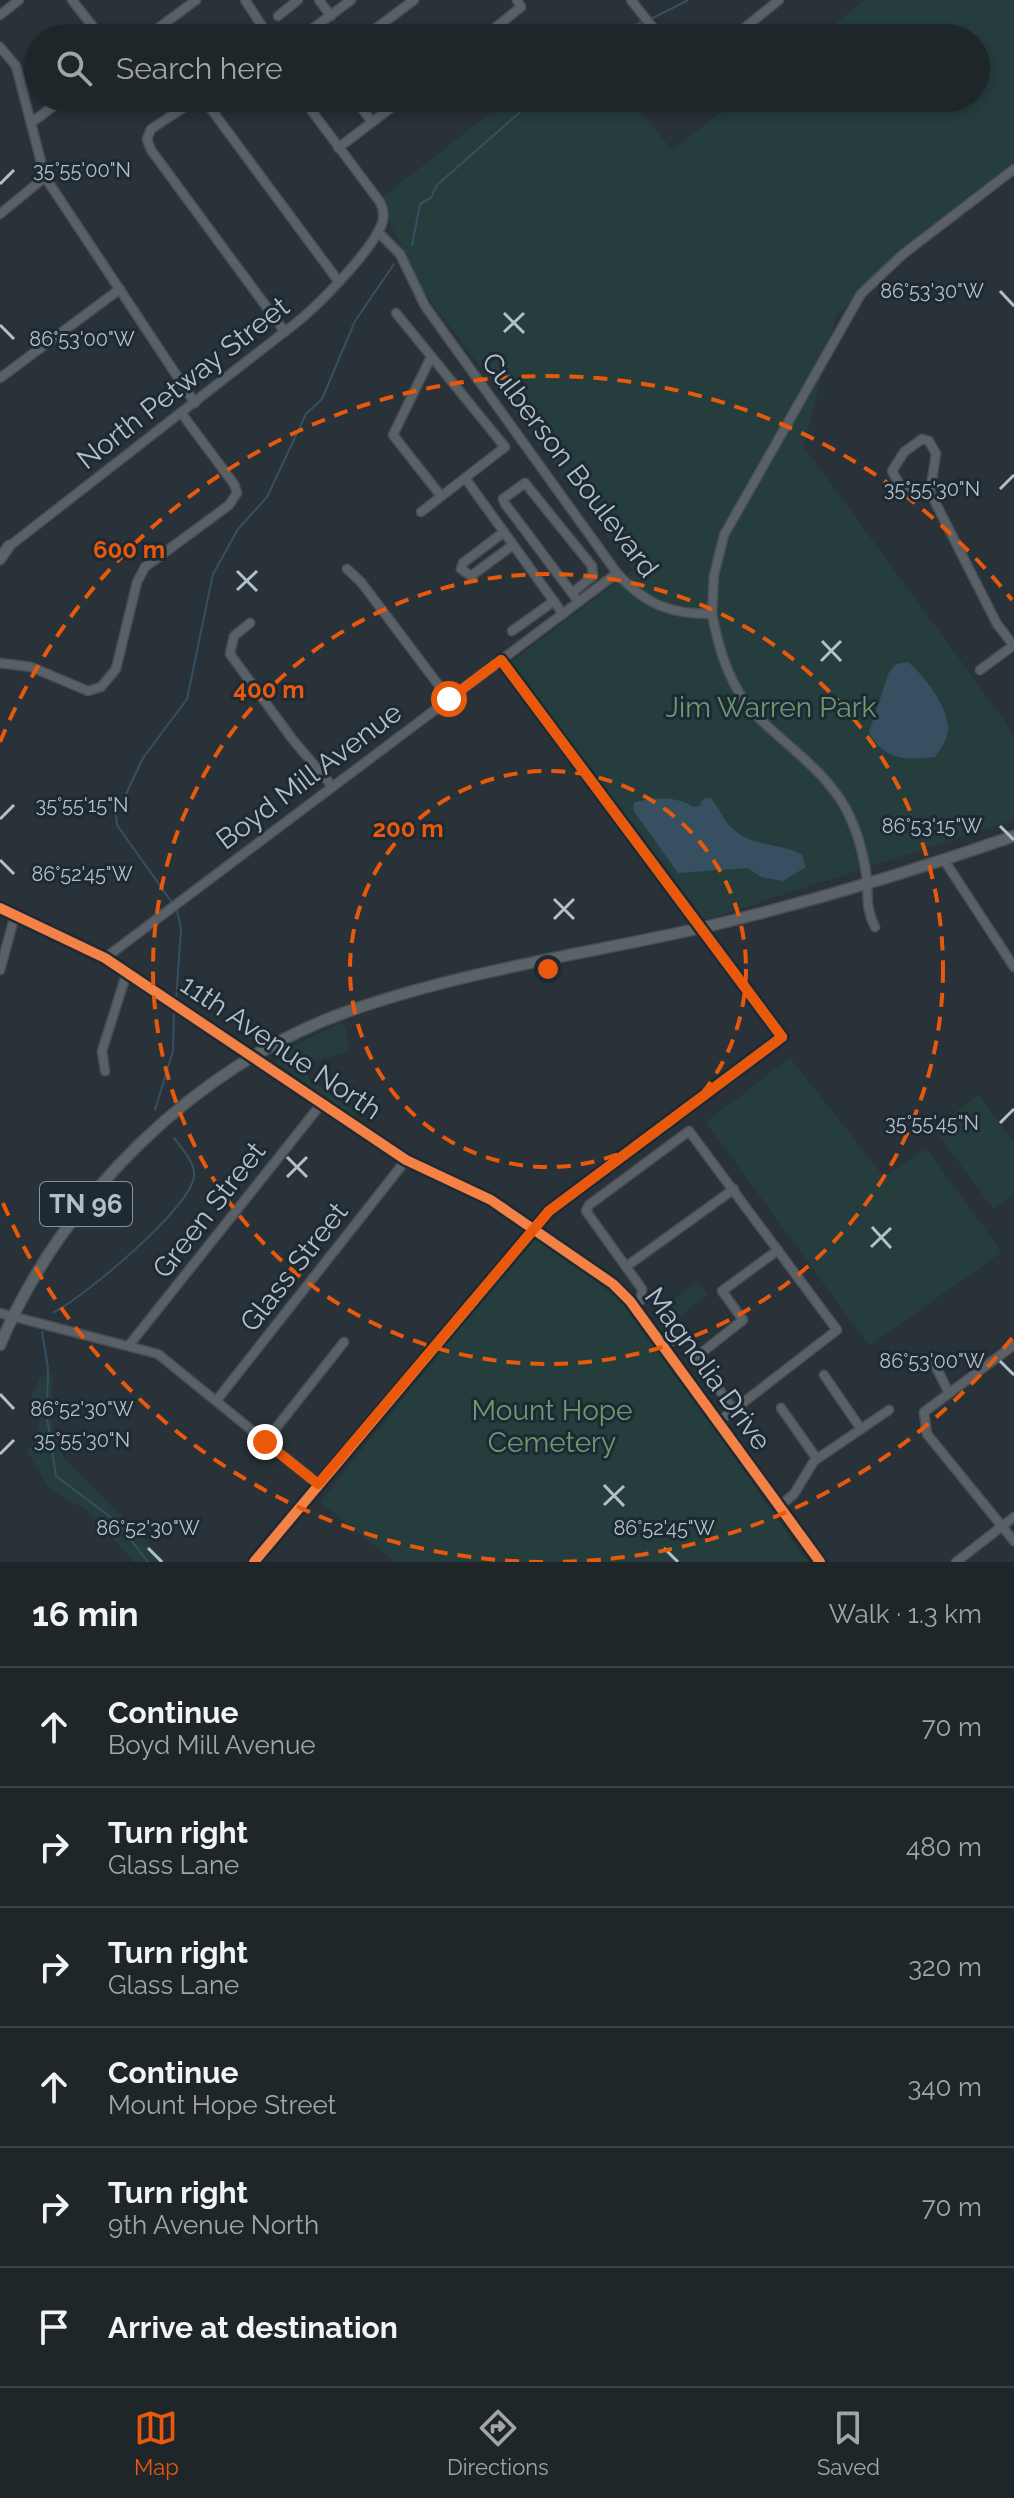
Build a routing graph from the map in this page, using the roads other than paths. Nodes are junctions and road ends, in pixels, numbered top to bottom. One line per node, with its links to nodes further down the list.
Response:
1 (19, 0): 12 (street)
2 (72, 0): 15 (street)
3 (195, 0): 16 (street)
4 (245, 0): 17 (street)
5 (298, 0): 13 (street)
6 (319, 0): 14 (street)
7 (351, 0): 14 (street)
8 (414, 0): 19 (street)
9 (517, 0): 20 (street)
10 (631, 0): 21 (street)
11 (779, 0): 22 (street)
12 (0, 15)
13 (278, 16)
14 (331, 16): 18 (street)
15 (91, 24)
16 (163, 24)
17 (261, 24)
18 (321, 24)
19 (382, 24)
20 (500, 24)
21 (649, 24)
22 (749, 24)
23 (0, 47): 24 (street)
24 (24, 96)
25 (28, 112): 33 (street)
26 (46, 112): 33 (street)
27 (177, 112): 42 (street)
28 (213, 112): 39 (street)
29 (312, 112): 34 (street)
30 (364, 112): 32 (street)
31 (385, 112): 32 (street)
32 (372, 122): 34 (street)
33 (31, 123): 36 (street)
34 (338, 148): 38 (street)
35 (1014, 169): 61 (street)
36 (45, 177): 37 (street); 40 (street)
37 (0, 214)
38 (378, 232): 39 (street, North Petway Street); 56 (street, Culberson Boulevard)
39 (339, 282): 42 (street, North Petway Street)
40 (120, 289): 44 (street); 45 (street)
41 (396, 313): 43 (street)
42 (285, 332): 45 (street, North Petway Street)
43 (431, 357): 47 (street); 49 (street)
44 (0, 378)
45 (195, 403): 46 (street, North Petway Street)
46 (182, 414): 53 (street, North Petway Street); 66 (street)
47 (465, 478): 49 (street); 51 (street)
48 (930, 492): 48 (street); 64 (street)
49 (441, 496): 50 (street)
50 (421, 512)
51 (504, 532): 52 (street); 52 (street)
52 (513, 545): 58 (street)
53 (5, 549): 54 (main road)
54 (0, 559)
55 (347, 569): 68 (street)
56 (617, 573): 59 (street, Boyd Mill Avenue); 61 (street, Culberson Boulevard)
57 (572, 593): 57 (street); 59 (street)
58 (554, 601): 60 (street); 63 (street)
59 (579, 602): 60 (street, Boyd Mill Avenue)
60 (563, 614): 65 (street, Boyd Mill Avenue)
61 (712, 614): 72 (street)
62 (250, 623): 69 (street)
63 (512, 631)
64 (1014, 645): 67 (street)
65 (501, 660): 68 (street, Boyd Mill Avenue); 76 (street)
66 (0, 663)
67 (980, 670)
68 (449, 699): 69 (street, Boyd Mill Avenue)
69 (332, 786): 77 (street, Boyd Mill Avenue)
70 (1014, 836): 71 (main road, TN 96)
71 (944, 860): 72 (main road, TN 96); 78 (street)
72 (867, 884): 75 (street); 76 (main road, TN 96)
73 (0, 908): 74 (street, 11th Avenue North)
74 (15, 915): 77 (street, 11th Avenue North); 79 (street)
75 (875, 927)
76 (700, 928): 81 (main road, TN 96); 86 (street)
77 (105, 958): 80 (street, 11th Avenue North)
78 (1014, 967)
79 (0, 970)
80 (127, 972): 81 (street, 11th Avenue North); 82 (street)
81 (254, 1058): 83 (street, 11th Avenue North); 91 (main road, TN 96)
82 (105, 1071)
83 (322, 1103): 84 (street, 11th Avenue North); 93 (street, Green Street)
84 (406, 1160): 86 (street, 11th Avenue North); 99 (street, Glass Street)
85 (734, 1189): 87 (street, Magnolia Drive); 88 (street, Magnolia Drive); 88 (street, Magnolia Drive)
86 (534, 1228): 89 (street, Magnolia Drive); 107 (street)
87 (778, 1250): 101 (street, Magnolia Drive); 101 (street, Magnolia Drive)
88 (627, 1266): 89 (street, Magnolia Drive)
89 (633, 1305): 103 (street, Magnolia Drive)
90 (0, 1313): 91 (street)
91 (12, 1316): 93 (street); 94 (main road, TN 96)
92 (344, 1342): 105 (street)
93 (130, 1344): 99 (street)
94 (0, 1345)
95 (1014, 1345): 98 (street)
96 (935, 1365): 98 (street)
97 (824, 1375): 104 (street)
98 (949, 1393): 110 (street)
99 (216, 1401): 105 (street)
100 (781, 1408): 106 (street)
101 (733, 1409): 103 (street, Magnolia Drive)
102 (889, 1410): 104 (street)
103 (718, 1422): 108 (street, Magnolia Drive)
104 (861, 1429): 106 (street)
105 (265, 1442): 107 (street)
106 (817, 1459): 108 (street)
107 (318, 1484): 112 (street)
108 (779, 1507): 113 (street, Magnolia Drive)
109 (1014, 1517): 110 (street)
110 (1001, 1526): 111 (street); 114 (street)
111 (1014, 1541)
112 (254, 1562)
113 (820, 1562)
114 (956, 1562)

